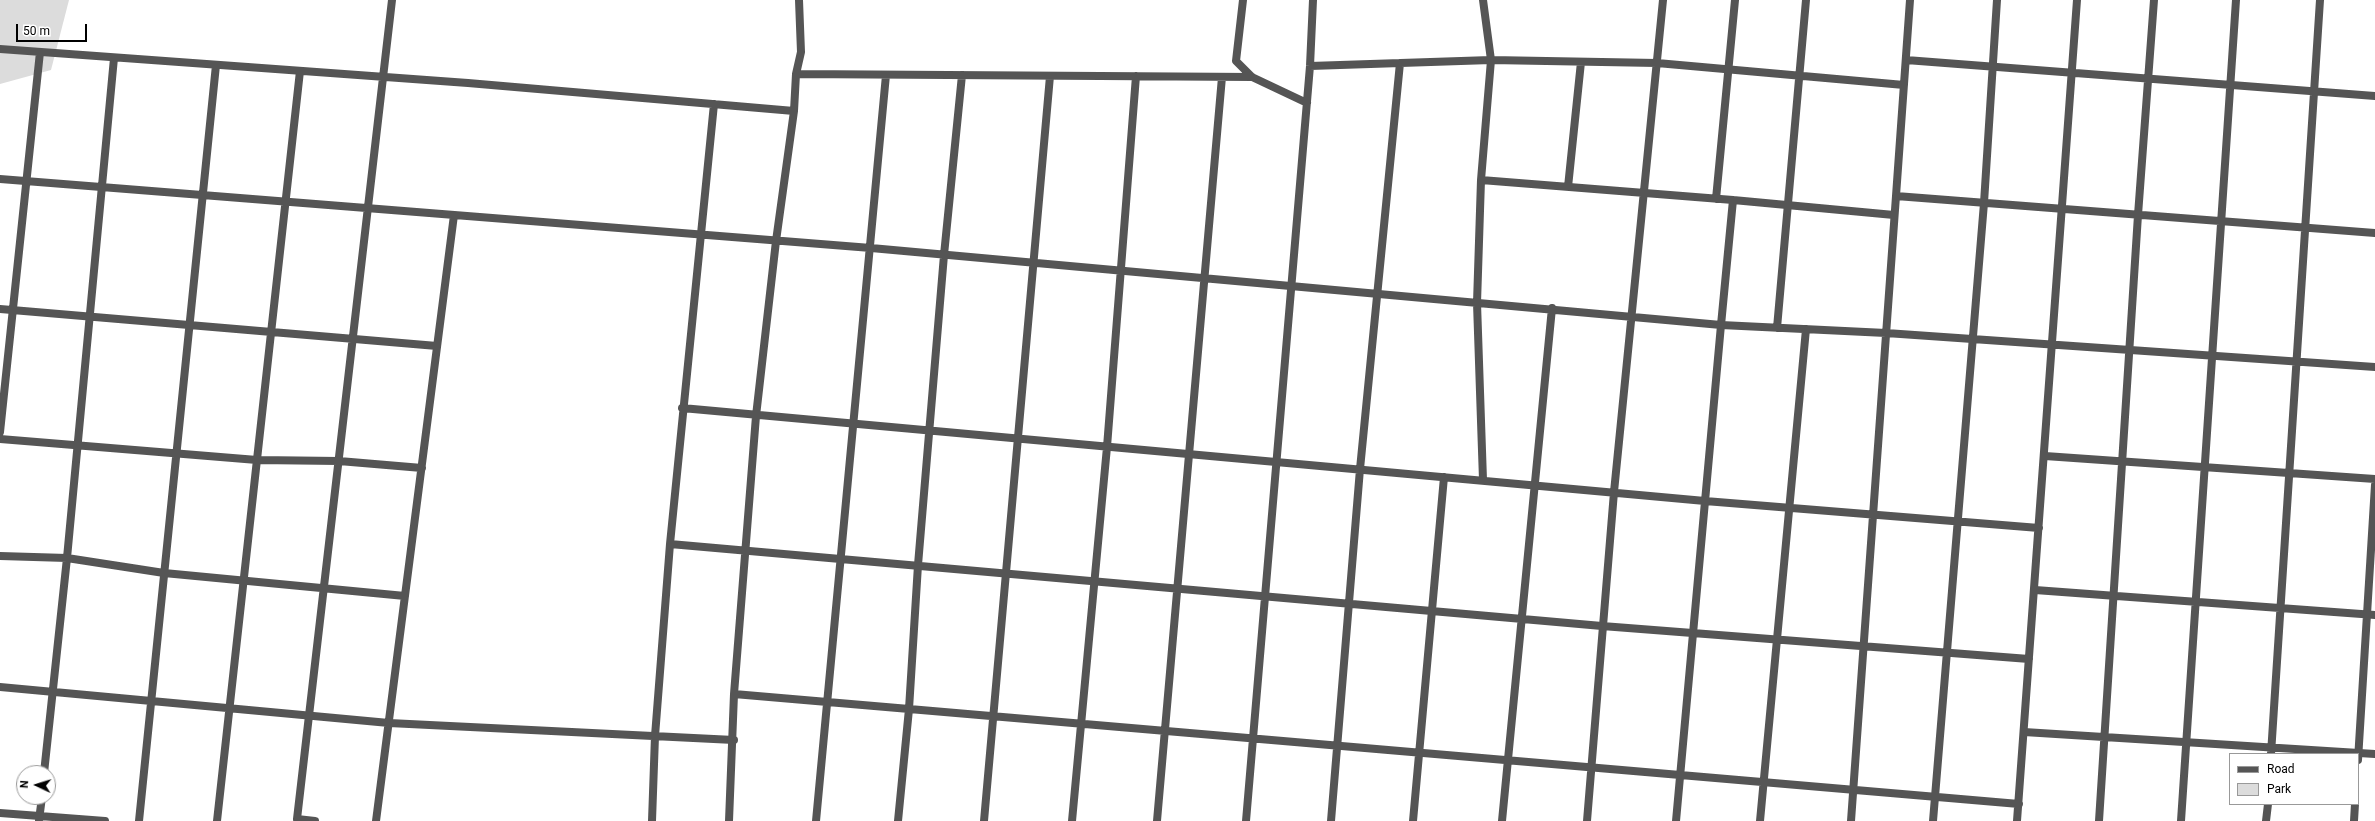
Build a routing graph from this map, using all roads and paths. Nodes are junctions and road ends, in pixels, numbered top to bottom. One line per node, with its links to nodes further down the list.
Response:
1 (392, 0): 37 (street)
2 (799, 0): 29 (street)
3 (1243, 0): 36 (street)
4 (1313, 0): 24 (street)
5 (1483, 0): 18 (street)
6 (1663, 0): 22 (street)
7 (1735, 0): 26 (street)
8 (1806, 0): 34 (street)
9 (1910, 0): 19 (street)
10 (1997, 0): 25 (street)
11 (2077, 0): 28 (street)
12 (2154, 0): 38 (street)
13 (2236, 0): 39 (street)
14 (2320, 0): 41 (street)
15 (0, 49): 16 (street)
16 (40, 52): 17 (street); 48 (street)
17 (114, 58): 23 (street); 49 (street)
18 (1491, 60): 20 (street); 21 (street); 47 (street)
19 (1906, 60): 25 (street); 40 (street)
20 (1581, 62): 22 (street); 50 (street)
21 (1400, 63): 24 (street); 75 (street)
22 (1657, 63): 26 (street); 51 (street)
23 (216, 65): 27 (street); 52 (street)
24 (1310, 66): 43 (street)
25 (1993, 67): 28 (street); 57 (street)
26 (1728, 70): 34 (street); 54 (street)
27 (300, 71): 37 (street); 56 (street)
28 (2071, 73): 38 (street); 60 (street)
29 (796, 74): 30 (street); 45 (street)
30 (886, 75): 31 (street); 69 (street)
31 (962, 75): 32 (street); 70 (street)
32 (1050, 76): 33 (street); 71 (street)
33 (1136, 76): 35 (street); 72 (street)
34 (1799, 76): 40 (street); 58 (street)
35 (1222, 77): 36 (street); 73 (street)
36 (1252, 77): 43 (street)
37 (384, 78): 44 (street); 59 (street)
38 (2148, 78): 39 (street); 63 (street)
39 (2230, 84): 41 (street); 64 (street)
40 (1904, 85): 53 (street)
41 (2314, 91): 42 (street); 65 (street)
42 (2375, 96)
43 (1307, 103): 74 (street)
44 (714, 104): 45 (street); 67 (street)
45 (794, 111): 68 (street)
46 (0, 179): 48 (street)
47 (1481, 180): 50 (street); 76 (street)
48 (26, 181): 49 (street); 79 (street)
49 (101, 187): 52 (street); 80 (street)
50 (1568, 187): 51 (street)
51 (1644, 193): 54 (street); 81 (street)
52 (202, 195): 56 (street); 83 (street)
53 (1896, 196): 57 (street); 62 (street)
54 (1716, 199): 55 (street)
55 (1733, 200): 58 (street); 82 (street)
56 (286, 201): 59 (street); 86 (street)
57 (1984, 203): 60 (street); 89 (street)
58 (1789, 205): 62 (street); 84 (street)
59 (369, 207): 61 (street); 88 (street)
60 (2061, 209): 63 (street); 90 (street)
61 (454, 215): 67 (street); 91 (street)
62 (1894, 215): 87 (street)
63 (2138, 215): 64 (street); 92 (street)
64 (2221, 222): 65 (street); 93 (street)
65 (2305, 227): 66 (street); 94 (street)
66 (2375, 233)
67 (699, 236): 68 (street); 96 (street)
68 (776, 242): 69 (street); 97 (street)
69 (871, 248): 70 (street); 98 (street)
70 (944, 255): 71 (street); 100 (street)
71 (1033, 263): 72 (street); 102 (street)
72 (1122, 271): 73 (street); 104 (street)
73 (1205, 278): 74 (street); 106 (street)
74 (1291, 286): 75 (street); 111 (street)
75 (1379, 294): 76 (street); 114 (street)
76 (1476, 303): 77 (street); 118 (street)
77 (1552, 308): 81 (street); 119 (street)
78 (0, 309): 79 (street)
79 (13, 310): 80 (street); 99 (street)
80 (88, 317): 83 (street); 103 (street)
81 (1632, 317): 82 (street); 121 (street)
82 (1721, 325): 84 (street); 122 (street)
83 (188, 326): 86 (street); 105 (street)
84 (1778, 328): 85 (street)
85 (1806, 329): 87 (street); 123 (street)
86 (271, 332): 88 (street); 108 (street)
87 (1886, 333): 89 (street); 124 (street)
88 (354, 339): 91 (street); 110 (street)
89 (1972, 339): 90 (street); 125 (street)
90 (2053, 344): 92 (street); 107 (street)
91 (437, 346): 113 (street)
92 (2129, 349): 93 (street); 109 (street)
93 (2212, 355): 94 (street); 112 (street)
94 (2297, 361): 95 (street); 115 (street)
95 (2375, 367)
96 (682, 408): 97 (street); 127 (street)
97 (756, 416): 98 (street); 128 (street)
98 (854, 425): 100 (street); 131 (street)
99 (0, 432)
100 (930, 432): 102 (street); 132 (street)
101 (0, 439): 103 (street)
102 (1017, 439): 104 (street); 134 (street)
103 (76, 446): 105 (street); 130 (street)
104 (1107, 447): 106 (street); 136 (street)
105 (176, 453): 108 (street); 133 (street)
106 (1190, 454): 111 (street); 138 (street)
107 (2044, 456): 109 (street); 126 (street)
108 (257, 460): 110 (street); 135 (street)
109 (2122, 460): 112 (street); 142 (street)
110 (339, 461): 113 (street); 137 (street)
111 (1276, 462): 114 (street); 141 (street)
112 (2205, 467): 115 (street); 143 (street)
113 (422, 468): 140 (street)
114 (1360, 469): 116 (street); 144 (street)
115 (2289, 472): 117 (street); 145 (street)
116 (1444, 477): 118 (street); 146 (street)
117 (2375, 478)
118 (1483, 480): 119 (street)
119 (1534, 484): 121 (street); 148 (street)
120 (2375, 485): 147 (street)
121 (1614, 492): 122 (street); 149 (street)
122 (1705, 501): 123 (street); 150 (street)
123 (1789, 508): 124 (street); 151 (street)
124 (1873, 516): 125 (street); 152 (street)
125 (1958, 522): 126 (street); 153 (street)
126 (2039, 528): 139 (street)
127 (670, 544): 128 (street); 168 (street)
128 (746, 550): 131 (street); 157 (street)
129 (0, 556): 130 (street)
130 (67, 558): 133 (street); 156 (street)
131 (840, 558): 132 (street); 159 (street)
132 (918, 565): 134 (street); 161 (street)
133 (164, 573): 135 (street); 158 (street)
134 (1006, 573): 136 (street); 163 (street)
135 (243, 580): 137 (street); 160 (street)
136 (1094, 581): 138 (street); 165 (street)
137 (324, 588): 140 (street); 162 (street)
138 (1178, 588): 141 (street); 166 (street)
139 (2034, 590): 142 (street); 154 (street)
140 (405, 596): 164 (street)
141 (1264, 596): 144 (street); 169 (street)
142 (2113, 596): 143 (street); 170 (street)
143 (2196, 602): 145 (street); 172 (street)
144 (1348, 604): 146 (street); 173 (street)
145 (2280, 609): 147 (street); 174 (street)
146 (1432, 611): 148 (street); 175 (street)
147 (2371, 615): 177 (street)
148 (1521, 619): 149 (street); 180 (street)
149 (1602, 626): 150 (street); 182 (street)
150 (1693, 633): 151 (street); 183 (street)
151 (1777, 640): 152 (street); 184 (street)
152 (1863, 646): 153 (street); 185 (street)
153 (1948, 652): 154 (street); 186 (street)
154 (2029, 659): 167 (street)
155 (0, 687): 156 (street)
156 (53, 692): 158 (street); 181 (street)
157 (734, 694): 159 (street); 171 (street)
158 (151, 701): 160 (street); 195 (street)
159 (825, 702): 161 (street); 201 (street)
160 (228, 708): 162 (street); 196 (street)
161 (909, 709): 163 (street); 202 (street)
162 (309, 716): 164 (street); 193 (street)
163 (993, 716): 165 (street); 203 (street)
164 (389, 723): 168 (street); 198 (street)
165 (1081, 724): 166 (street); 204 (street)
166 (1164, 731): 169 (street); 205 (street)
167 (2024, 732): 170 (street); 187 (street)
168 (655, 736): 171 (street); 199 (street)
169 (1253, 738): 173 (street); 206 (street)
170 (2104, 738): 172 (street); 216 (street)
171 (734, 740): 200 (street)
172 (2186, 743): 174 (street); 217 (street)
173 (1337, 745): 175 (street); 207 (street)
174 (2271, 751): 176 (street)
175 (1419, 752): 180 (street); 208 (street)
176 (2300, 753)
177 (2358, 753)
178 (2375, 754): 179 (street)
179 (2359, 757)
180 (1507, 760): 182 (street); 209 (street)
181 (45, 765)
182 (1591, 767): 183 (street); 210 (street)
183 (1680, 774): 184 (street); 211 (street)
184 (1764, 781): 185 (street); 212 (street)
185 (1853, 790): 186 (street); 213 (street)
186 (1935, 797): 187 (street); 214 (street)
187 (2019, 804): 215 (street)
188 (41, 805): 192 (street)
189 (2268, 805): 218 (street)
190 (2355, 805): 219 (street)
191 (0, 813): 192 (street)
192 (39, 818): 194 (street)
193 (297, 820): 197 (street)
194 (105, 821)
195 (139, 821)
196 (217, 821)
197 (315, 821)
198 (376, 821)
199 (652, 821)
200 (729, 821)
201 (816, 821)
202 (898, 821)
203 (984, 821)
204 (1072, 821)
205 (1156, 821)
206 (1246, 821)
207 (1331, 821)
208 (1413, 821)
209 (1502, 821)
210 (1587, 821)
211 (1676, 821)
212 (1760, 821)
213 (1851, 821)
214 (1933, 821)
215 (2017, 821)
216 (2099, 821)
217 (2181, 821)
218 (2266, 821)
219 (2354, 821)

